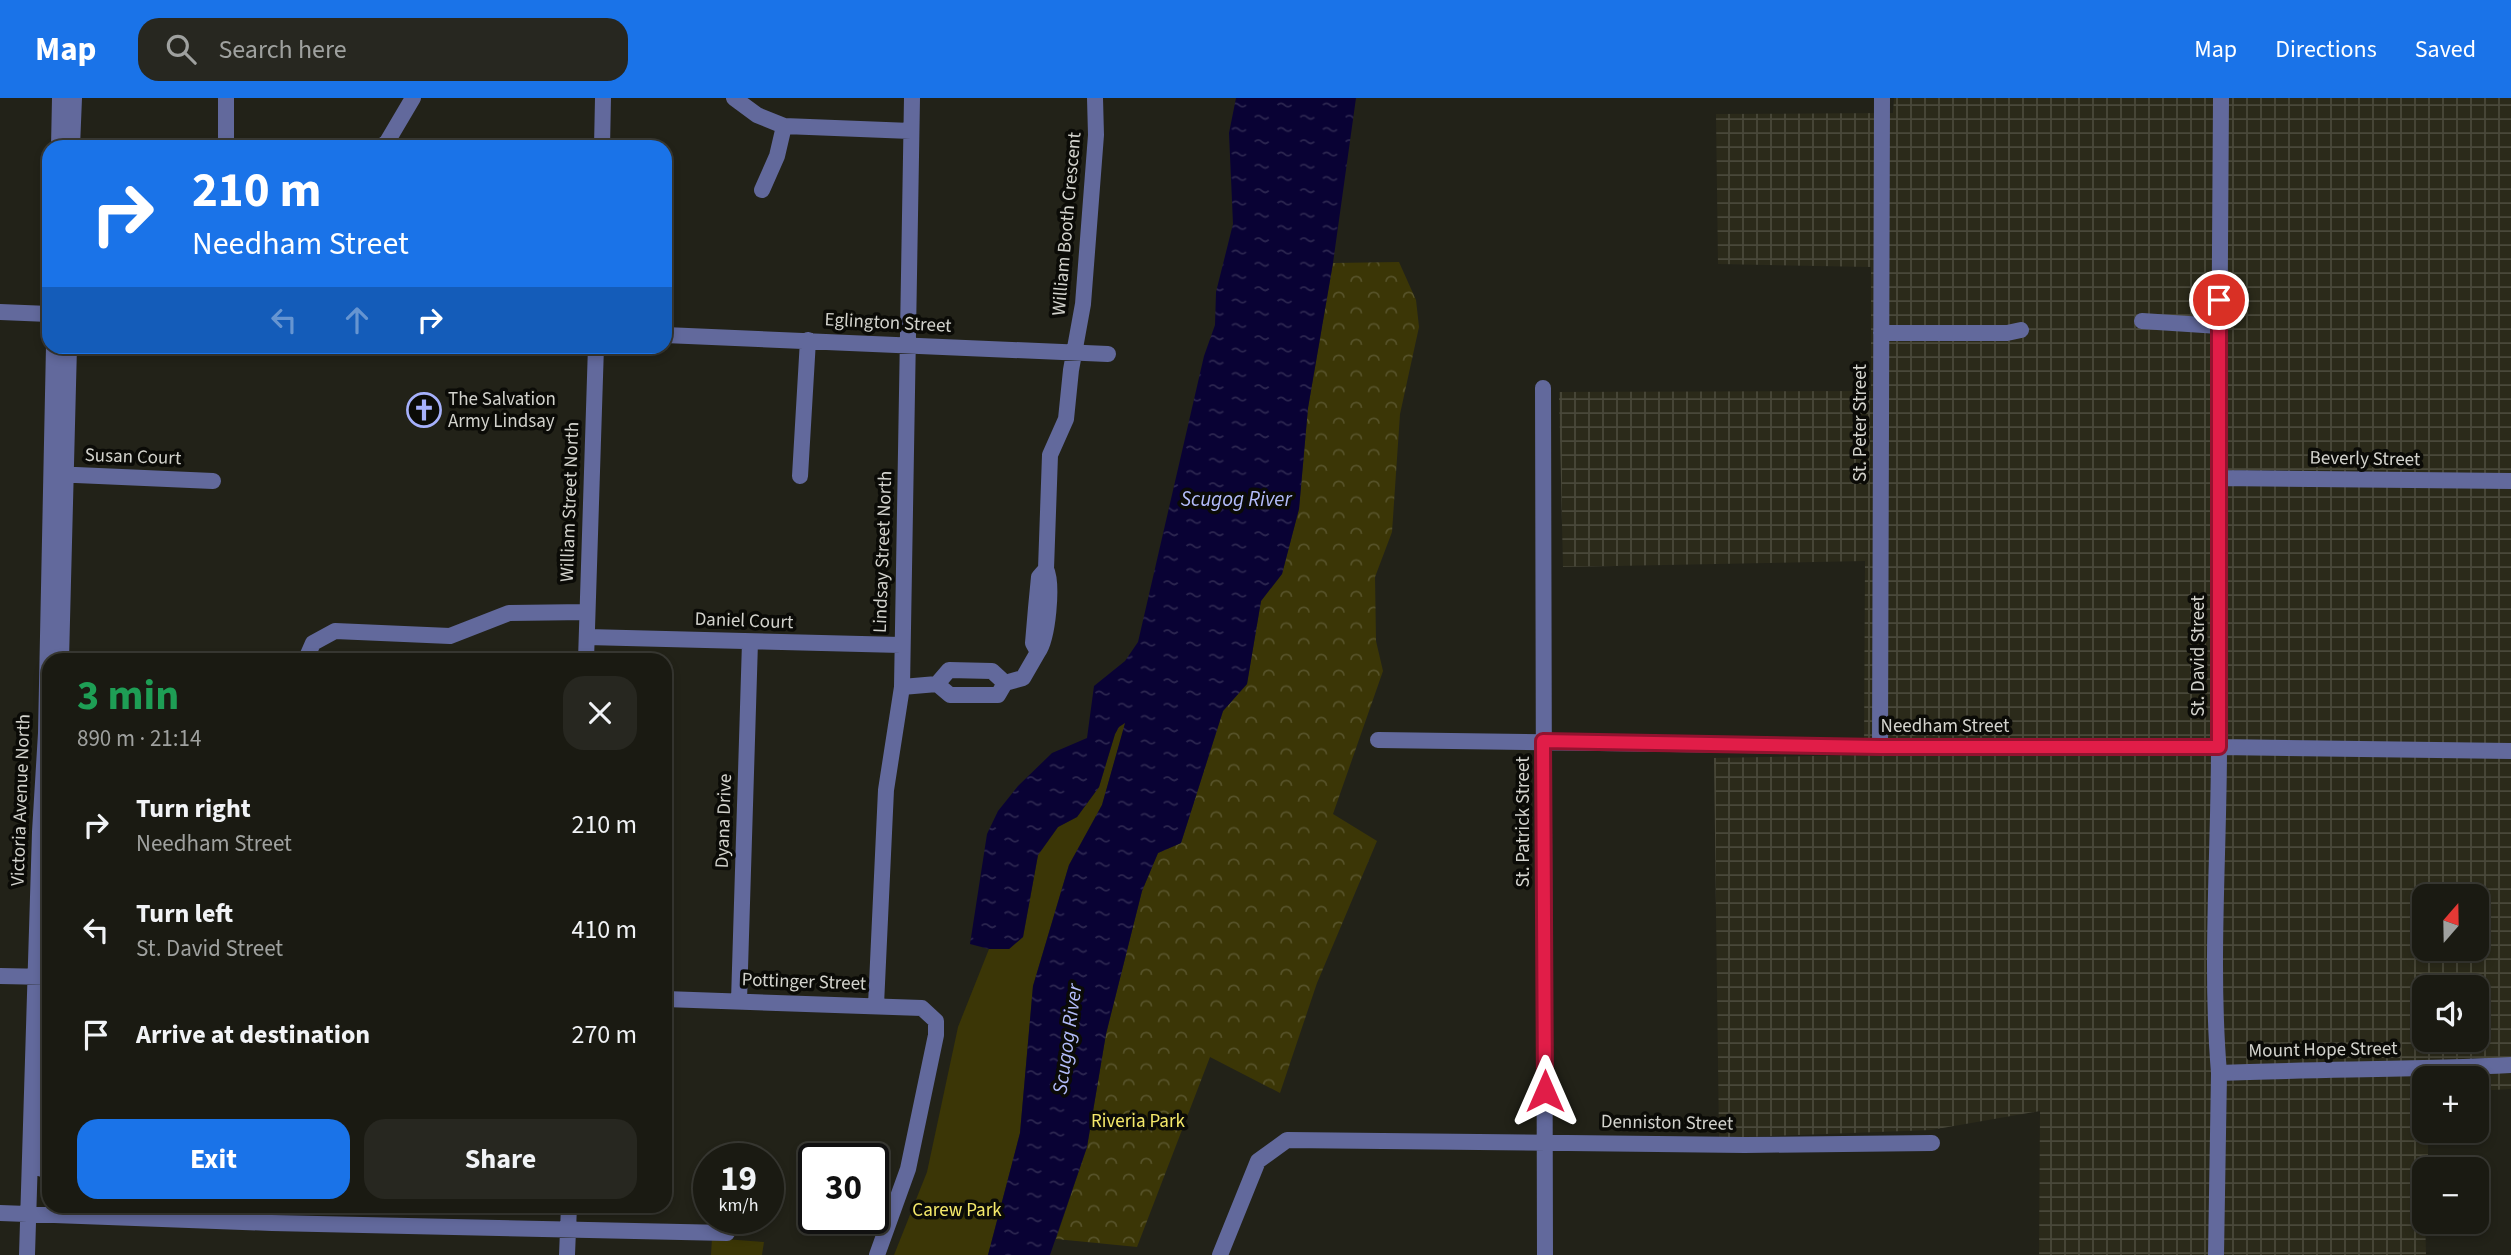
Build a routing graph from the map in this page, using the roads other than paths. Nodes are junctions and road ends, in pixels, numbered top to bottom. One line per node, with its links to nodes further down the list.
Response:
1 (60, 98): 13 (street)
2 (74, 98): 14 (street)
3 (226, 98): 15 (street)
4 (413, 98): 16 (street)
5 (603, 98): 17 (street)
6 (734, 98): 11 (street)
7 (912, 98): 12 (street, Lindsay Street North)
8 (1095, 98): 28 (street, William Booth Crescent)
9 (1882, 98): 24 (street, St. Peter Street)
10 (2221, 98): 22 (street, St. David Street)
11 (784, 126): 12 (street); 18 (street)
12 (911, 131): 27 (street, Lindsay Street North)
13 (59, 140)
14 (72, 140)
15 (226, 140)
16 (388, 140)
17 (602, 140)
18 (762, 190)
19 (0, 312): 20 (street)
20 (42, 314)
21 (2142, 321): 22 (street)
22 (2219, 326): 36 (street, St. David Street)
23 (2021, 330): 24 (street)
24 (1881, 333): 52 (street, St. Peter Street)
25 (672, 335): 26 (street, Eglington Street)
26 (808, 340): 27 (street, Eglington Street); 35 (street)
27 (909, 344): 28 (street, Eglington Street); 42 (street, Lindsay Street North)
28 (1074, 353): 32 (street, Eglington Street); 47 (street, William Booth Crescent)
29 (54, 354): 34 (street, Victoria Avenue North)
30 (68, 354): 34 (street, Victoria Avenue North)
31 (596, 354): 39 (street, William Street North)
32 (1108, 354)
33 (1543, 388): 51 (street, St. Patrick Street)
34 (57, 475): 37 (street, Susan Court); 43 (street, Victoria Avenue North); 44 (street, Victoria Avenue North)
35 (800, 476)
36 (2219, 478): 38 (street, Beverly Street); 53 (street, St. David Street)
37 (214, 481)
38 (2511, 481)
39 (587, 612): 40 (street, William Street North); 45 (street)
40 (587, 637): 41 (street, Daniel Court); 46 (street, William Street North)
41 (750, 642): 42 (street, Daniel Court); 58 (street, Dyana Drive)
42 (901, 645): 49 (street, Lindsay Street North)
43 (48, 653)
44 (61, 653)
45 (309, 653)
46 (586, 653)
47 (1005, 683): 48 (street); 48 (street)
48 (937, 684): 49 (street)
49 (902, 687): 60 (street, Lindsay Street North)
50 (1378, 740): 51 (street, Needham Street)
51 (1543, 741): 52 (street, Needham Street); 64 (street, St. Patrick Street)
52 (1880, 747): 53 (street, Needham Street)
53 (2219, 747): 54 (street, Needham Street); 62 (street, St. David Street)
54 (2511, 751)
55 (0, 975): 56 (street)
56 (42, 977)
57 (672, 999): 58 (street, Pottinger Street)
58 (739, 1001): 60 (street, Pottinger Street)
59 (42, 1003): 69 (street, Victoria Avenue North)
60 (876, 1005): 76 (street, Pottinger Street)
61 (2511, 1065): 62 (street, Mount Hope Street)
62 (2219, 1073): 79 (street, St. David Street)
63 (42, 1106): 69 (street, Victoria Avenue North)
64 (1546, 1143): 65 (street, Denniston Street); 77 (street, Denniston Street); 78 (street, St. Patrick Street)
65 (1932, 1143)
66 (0, 1213): 69 (street)
67 (272, 1213): 70 (street)
68 (569, 1213): 71 (street)
69 (34, 1214): 70 (street); 73 (street, Victoria Avenue North); 74 (street, Victoria Avenue North)
70 (272, 1223): 71 (street)
71 (568, 1230): 72 (street); 75 (street)
72 (693, 1232)
73 (27, 1255)
74 (37, 1255)
75 (567, 1255)
76 (877, 1255)
77 (1220, 1255)
78 (1545, 1255)
79 (2216, 1255)

